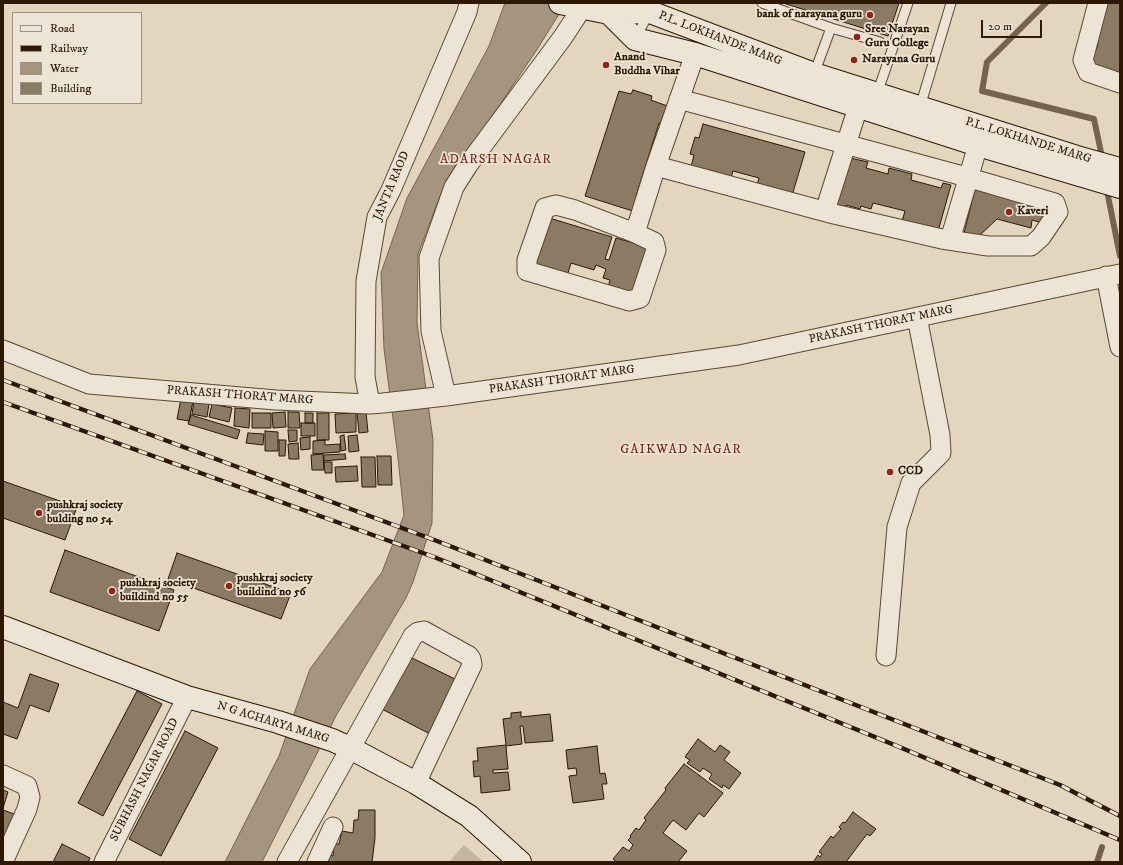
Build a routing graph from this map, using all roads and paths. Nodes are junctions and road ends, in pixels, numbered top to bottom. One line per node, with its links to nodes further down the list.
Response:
1 (469, 3): 32 (street, JANTA RAOD)
2 (762, 3): 9 (lane)
3 (908, 3): 15 (lane)
4 (951, 3): 18 (lane)
5 (1098, 3): 14 (street)
6 (573, 6): 8 (main road); 31 (street)
7 (652, 8): 8 (main road, P.L. LOKHANDE MARG); 10 (lane); 13 (main road, P.L. LOKHANDE MARG)
8 (609, 13): 10 (main road, P.L. LOKHANDE MARG)
9 (831, 28): 11 (lane); 13 (lane)
10 (636, 39): 12 (main road, P.L. LOKHANDE MARG)
11 (880, 42)
12 (695, 54): 16 (street); 17 (main road, P.L. LOKHANDE MARG)
13 (814, 74): 15 (main road, P.L. LOKHANDE MARG)
14 (1120, 83)
15 (877, 94): 18 (main road, P.L. LOKHANDE MARG)
16 (679, 99): 19 (street); 21 (street)
17 (858, 107): 18 (main road, P.L. LOKHANDE MARG); 19 (street)
18 (917, 116): 20 (main road, P.L. LOKHANDE MARG); 22 (main road, P.L. LOKHANDE MARG)
19 (846, 144): 23 (street); 24 (street)
20 (978, 145): 22 (main road, P.L. LOKHANDE MARG); 23 (street)
21 (656, 166): 24 (street); 25 (street)
22 (1118, 174)
23 (968, 177): 26 (street); 26 (street)
24 (826, 211): 26 (street)
25 (635, 233): 25 (street)
26 (950, 240)
27 (1113, 275): 28 (street, PRAKASH THORAT MARG); 29 (street)
28 (917, 317): 31 (street, PRAKASH THORAT MARG); 34 (street)
29 (1120, 347)
30 (3, 350): 32 (street, PRAKASH THORAT MARG)
31 (441, 397): 32 (street, PRAKASH THORAT MARG)
32 (377, 403)
33 (3, 628): 35 (main road, N G ACHARYA MARG)
34 (886, 656)
35 (187, 697): 36 (main road, N G ACHARYA MARG); 42 (street, SUBHASH NAGAR ROAD)
36 (341, 744): 38 (main road, N G ACHARYA MARG); 38 (street); 43 (street)
37 (3, 775): 41 (street)
38 (416, 783): 40 (main road, N G ACHARYA MARG)
39 (333, 827): 44 (street)
40 (517, 861)
41 (3, 862)
42 (104, 862)
43 (287, 862)
44 (317, 862)

